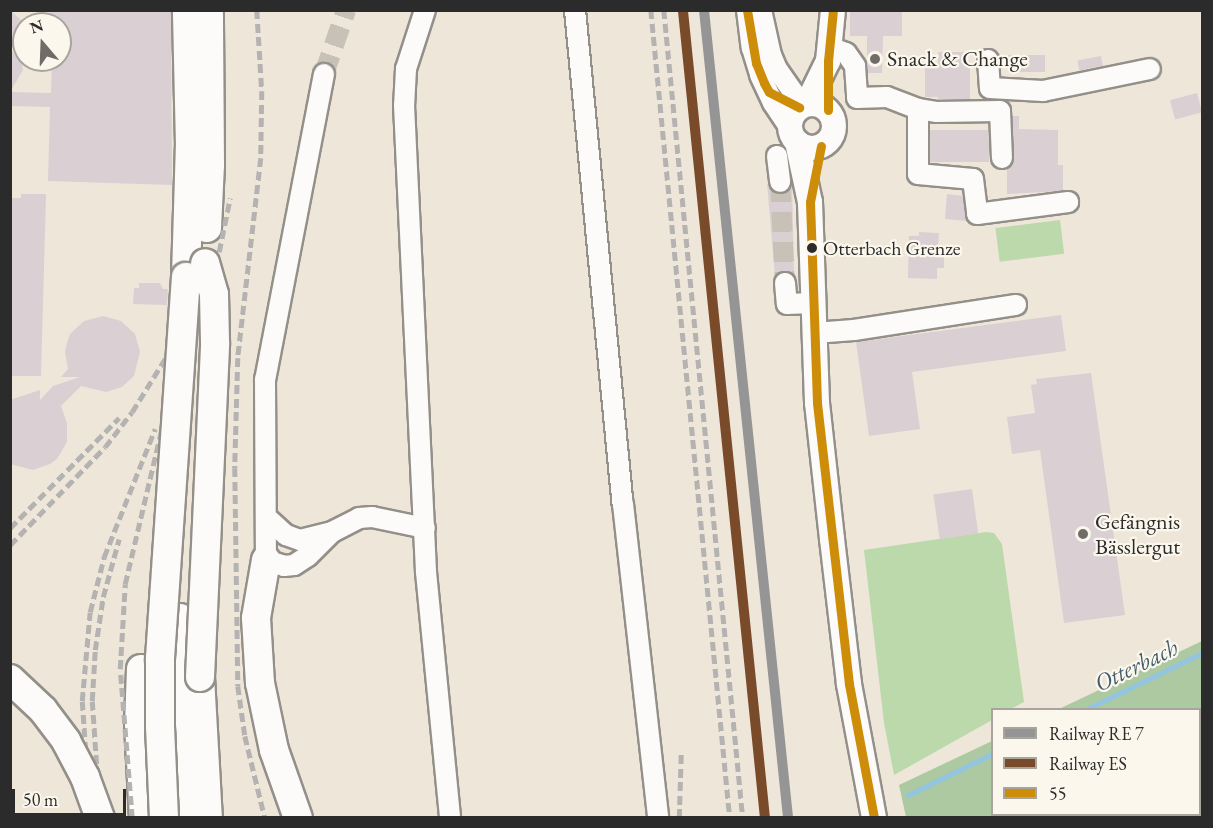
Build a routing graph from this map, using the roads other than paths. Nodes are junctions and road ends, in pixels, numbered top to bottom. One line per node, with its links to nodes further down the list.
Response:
1 (187, 10): 22 (highway)
2 (209, 10): 22 (highway)
3 (425, 10): 28 (street)
4 (575, 10): 41 (street)
5 (747, 10): 15 (street)
6 (761, 10): 15 (street)
7 (832, 10): 8 (main road)
8 (829, 54): 13 (street); 15 (main road)
9 (988, 60): 12 (street)
10 (1150, 69): 12 (street)
11 (324, 74): 27 (street)
12 (990, 88): 14 (street)
13 (918, 109): 14 (street); 20 (street)
14 (991, 111): 18 (street)
15 (802, 116): 16 (main road); 16 (main road); 21 (main road)
16 (821, 146): 21 (main road)
17 (777, 156): 19 (street)
18 (1002, 158)
19 (780, 182)
20 (1068, 201)
21 (810, 202): 24 (main road)
22 (196, 270): 36 (highway, bridge); 37 (highway, bridge); 38 (highway); 39 (highway, bridge)
23 (785, 283): 24 (street)
24 (813, 303): 26 (main road)
25 (1016, 305): 26 (street)
26 (814, 333): 42 (main road)
27 (266, 517): 29 (street); 30 (street)
28 (425, 528): 29 (street); 34 (street)
29 (332, 532): 31 (street)
30 (266, 560): 31 (street); 33 (highway)
31 (294, 565): 33 (street)
32 (10, 679): 35 (highway, bridge)
33 (262, 701): 40 (highway)
34 (453, 813)
35 (99, 818)
36 (144, 818)
37 (164, 818)
38 (183, 818)
39 (208, 818)
40 (298, 818)
41 (658, 818)
42 (874, 818)

